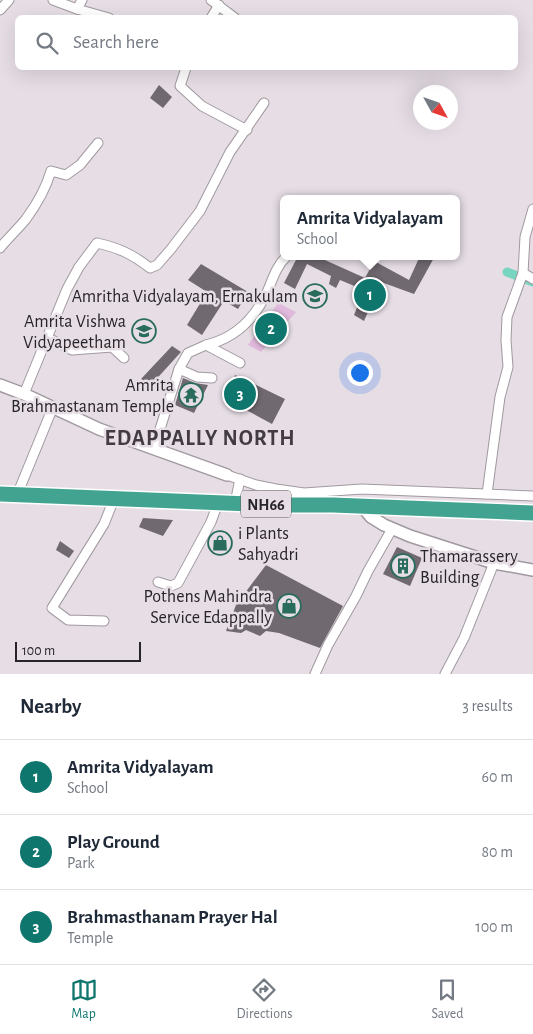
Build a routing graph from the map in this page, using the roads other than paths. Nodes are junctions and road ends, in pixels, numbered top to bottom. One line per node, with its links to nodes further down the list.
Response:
1 (9, 0): 6 (street)
2 (54, 0): 5 (street)
3 (82, 0): 5 (street)
4 (215, 3): 8 (street); 9 (street)
5 (77, 9): 7 (street)
6 (0, 10)
7 (98, 15)
8 (211, 15)
9 (231, 15)
10 (185, 70): 12 (street)
11 (264, 103): 12 (street)
12 (247, 130): 19 (street)
13 (98, 142): 15 (street)
14 (533, 209): 17 (street)
15 (0, 248)
16 (283, 260): 20 (street)
17 (521, 277): 18 (street); 32 (street)
18 (533, 279)
19 (48, 338): 21 (street); 26 (street)
20 (206, 345): 22 (street); 23 (street)
21 (124, 358)
22 (240, 364)
23 (179, 369): 24 (street); 28 (street)
24 (212, 378)
25 (0, 385): 26 (street)
26 (24, 394): 27 (street)
27 (53, 407): 28 (street); 33 (street)
28 (154, 448): 29 (street)
29 (227, 475): 30 (street)
30 (240, 479): 36 (street); 38 (street)
31 (0, 494): 33 (highway, NH66)
32 (487, 494): 34 (street); 36 (street)
33 (17, 495): 35 (highway, NH66)
34 (533, 496)
35 (114, 499): 37 (highway, NH66); 45 (street)
36 (302, 499): 38 (highway, NH66); 39 (highway, NH66)
37 (218, 503): 38 (highway, NH66); 44 (street)
38 (235, 503)
39 (362, 506): 40 (highway, NH66); 41 (street)
40 (533, 514)
41 (392, 529): 42 (street); 46 (street)
42 (494, 563): 43 (street); 47 (street)
43 (533, 570)
44 (158, 582)
45 (104, 621)
46 (314, 674)
47 (445, 674)

